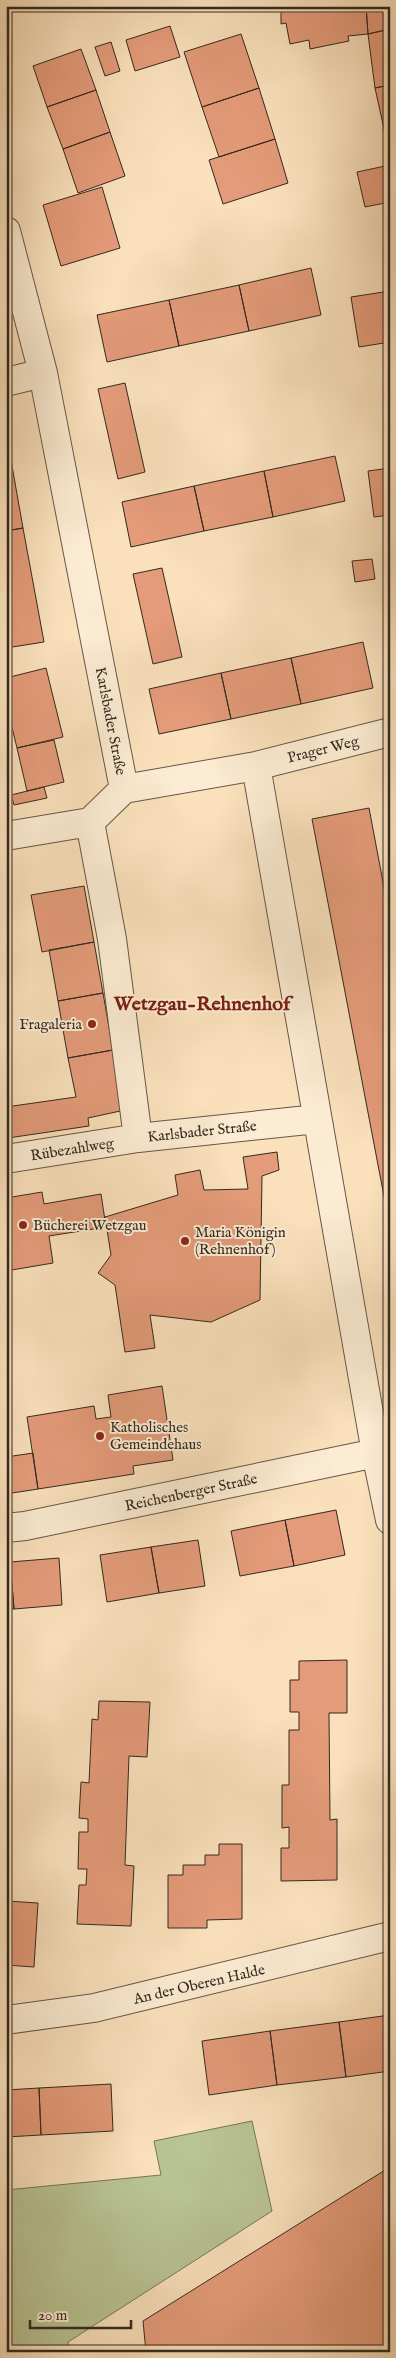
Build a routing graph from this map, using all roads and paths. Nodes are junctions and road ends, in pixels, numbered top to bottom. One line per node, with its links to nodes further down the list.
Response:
1 (6, 232): 2 (street, Karlsbader Straße)
2 (43, 373): 3 (street); 6 (street, Karlsbader Straße)
3 (6, 382)
4 (390, 732): 5 (street, Prager Weg)
5 (256, 766): 6 (street, Karlsbader Straße); 9 (street)
6 (124, 789): 7 (street)
7 (90, 822): 8 (street); 10 (street, Karlsbader Straße)
8 (6, 836)
9 (317, 1119): 10 (street, Karlsbader Straße); 12 (street)
10 (138, 1138): 11 (street, Rübezahlweg)
11 (6, 1159)
12 (376, 1453): 13 (street); 14 (street, Reichenberger Straße)
13 (390, 1520)
14 (6, 1528)
15 (390, 1936): 16 (street, An der Oberen Halde)
16 (6, 2020)

